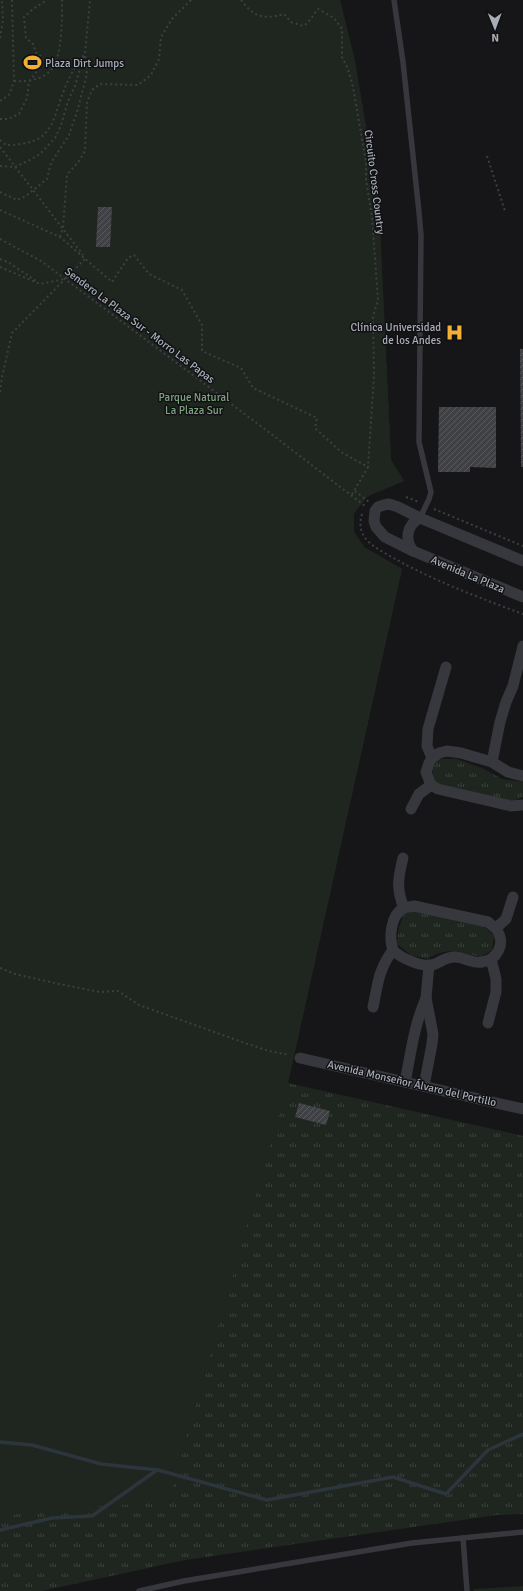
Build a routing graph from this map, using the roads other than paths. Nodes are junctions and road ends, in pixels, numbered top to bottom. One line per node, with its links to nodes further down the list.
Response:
1 (394, 0): 2 (lane)
2 (420, 518): 3 (street); 3 (street, Avenida La Plaza); 4 (street, Avenida La Plaza)
3 (413, 551): 5 (street, Avenida La Plaza)
4 (523, 562)
5 (523, 597)
6 (523, 646): 9 (street)
7 (446, 667): 10 (street)
8 (523, 673): 9 (street)
9 (513, 686): 11 (street)
10 (432, 758): 11 (street); 13 (street)
11 (492, 762): 12 (street)
12 (523, 776)
13 (431, 784): 14 (street); 15 (street)
14 (523, 805)
15 (411, 809)
16 (403, 858): 18 (street)
17 (513, 897): 19 (street)
18 (404, 908): 19 (street); 20 (street)
19 (496, 928): 21 (street)
20 (393, 950): 22 (street); 24 (street)
21 (491, 959): 22 (street); 25 (street)
22 (429, 965): 23 (street)
23 (426, 998): 27 (street); 28 (street)
24 (373, 1007)
25 (488, 1023)
26 (300, 1058): 27 (street, Avenida Monseñor Álvaro del Portillo)
27 (404, 1082): 28 (street, Avenida Monseñor Álvaro del Portillo)
28 (424, 1086): 29 (street, Avenida Monseñor Álvaro del Portillo)
29 (523, 1109)
30 (523, 1532): 31 (lane)
31 (463, 1538): 32 (lane); 33 (lane)
32 (139, 1591)
33 (467, 1591)

